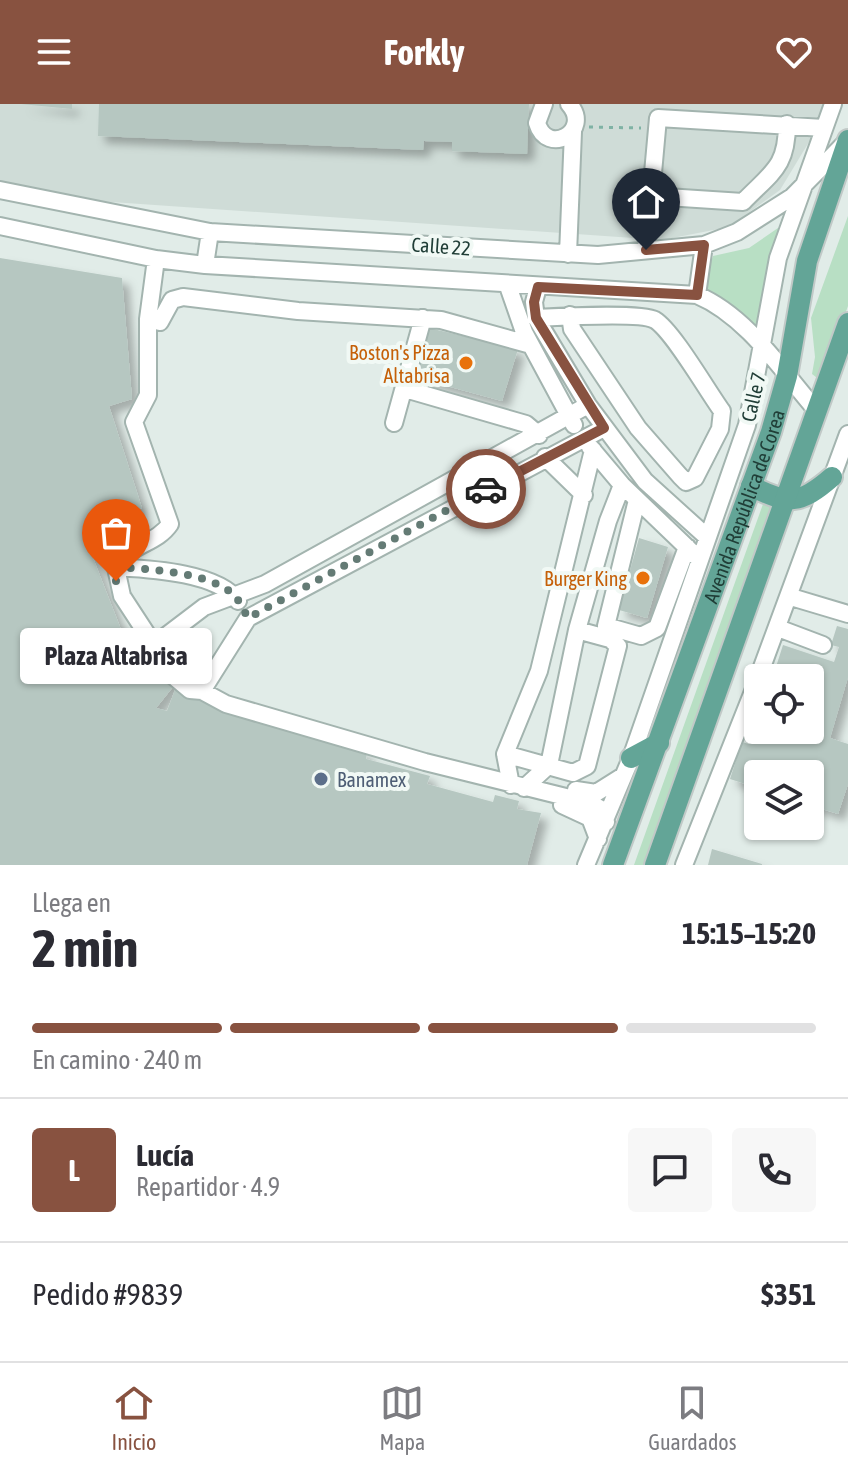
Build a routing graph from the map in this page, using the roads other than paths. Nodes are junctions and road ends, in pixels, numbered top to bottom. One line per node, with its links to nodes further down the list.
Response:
1 (544, 104): 6 (street)
2 (569, 104): 6 (street)
3 (833, 104): 5 (street, Calle 7)
4 (787, 124): 5 (street); 10 (street); 10 (street)
5 (824, 128): 8 (street, Calle 7)
6 (574, 129): 15 (street)
7 (848, 140): 8 (street, Calle 22); 28 (main road, Avenida República de Corea)
8 (805, 186): 13 (street, Calle 22); 27 (street, Calle 7)
9 (0, 190): 12 (street, Calle 22)
10 (651, 196): 14 (street)
11 (0, 226): 16 (street, Calle 22)
12 (210, 232): 15 (street, Calle 22); 17 (street)
13 (704, 245): 14 (street, Calle 22); 20 (street)
14 (646, 250): 15 (street, Calle 22)
15 (568, 254)
16 (156, 259): 17 (street, Calle 22); 24 (street)
17 (205, 265): 18 (street, Calle 22)
18 (508, 286): 19 (street, Calle 22); 26 (street)
19 (538, 287): 20 (street, Calle 22); 23 (street)
20 (697, 295): 27 (street)
21 (570, 315): 21 (street); 23 (street)
22 (423, 318): 24 (street); 26 (street); 29 (street)
23 (536, 318): 30 (street)
24 (148, 319): 51 (street)
25 (848, 323): 31 (main road, Avenida República de Corea)
26 (531, 345): 32 (street)
27 (763, 349): 28 (street); 47 (street, Calle 7)
28 (787, 376): 31 (street); 42 (main road, Avenida República de Corea)
29 (405, 389): 33 (street); 36 (street)
30 (588, 405): 32 (street); 34 (street)
31 (817, 411): 46 (main road, Avenida República de Corea)
32 (570, 417): 36 (street); 37 (street)
33 (394, 423)
34 (604, 428): 37 (street); 47 (street)
35 (848, 434): 39 (street)
36 (539, 435): 40 (street)
37 (588, 444): 38 (street); 41 (street); 43 (street)
38 (545, 457): 43 (street); 44 (street)
39 (832, 477): 46 (main road); 53 (street)
40 (452, 480): 44 (street); 48 (street)
41 (622, 485): 45 (street); 57 (street)
42 (751, 486): 46 (main road); 63 (main road, Avenida República de Corea)
43 (584, 495): 64 (street)
44 (464, 500): 50 (street)
45 (637, 500): 49 (street); 49 (street)
46 (787, 501): 72 (main road, Avenida República de Corea)
47 (707, 537): 49 (street, Calle 7)
48 (333, 546): 50 (street); 52 (street)
49 (693, 553): 66 (street, Calle 7)
50 (347, 565): 55 (street)
51 (116, 567): 52 (street); 58 (street)
52 (236, 597): 55 (street); 58 (street)
53 (791, 597): 54 (street); 56 (street)
54 (848, 614)
55 (248, 618): 61 (street)
56 (778, 628): 59 (street); 60 (street)
57 (577, 630): 65 (street); 65 (street)
58 (154, 645): 61 (street)
59 (823, 645)
60 (764, 664)
61 (202, 691): 67 (street)
62 (744, 713): 73 (street)
63 (659, 743): 66 (main road); 71 (main road, Avenida República de Corea)
64 (505, 754): 65 (street); 67 (street)
65 (549, 765): 67 (street)
66 (627, 766): 67 (street); 68 (street, Calle 7)
67 (518, 787): 68 (street); 69 (street)
68 (606, 822): 69 (street, Calle 7)
69 (598, 839): 70 (street, Calle 7)
70 (586, 865)
71 (613, 865)
72 (655, 865)
73 (684, 865)

